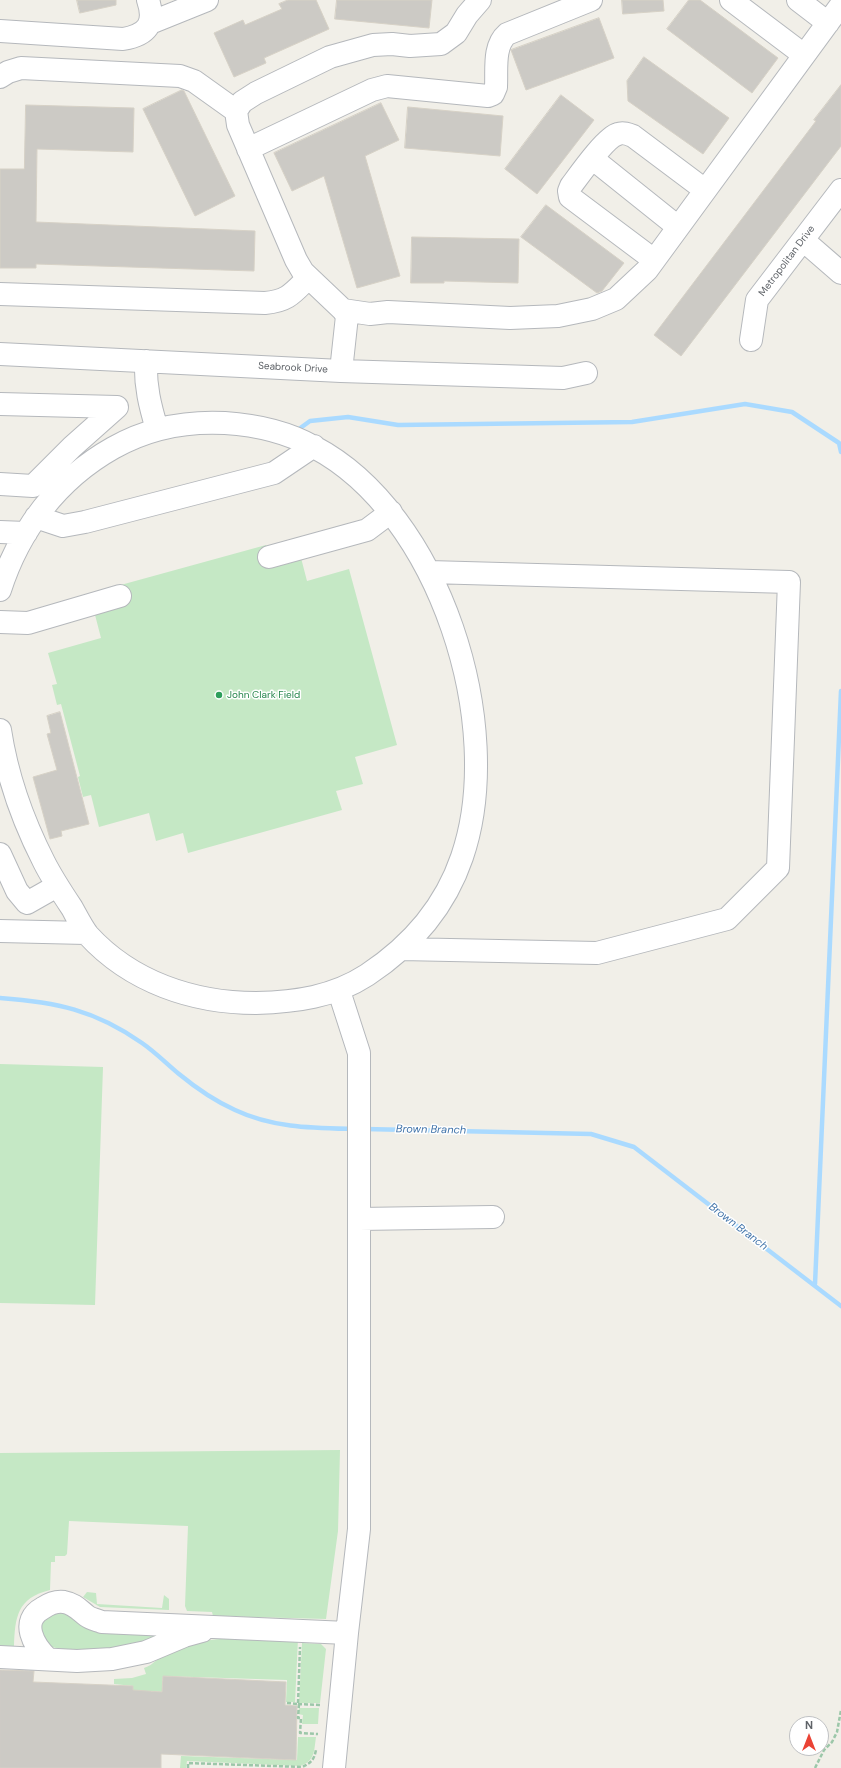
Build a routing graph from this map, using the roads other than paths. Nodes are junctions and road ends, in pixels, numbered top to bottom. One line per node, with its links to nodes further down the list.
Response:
1 (148, 0): 8 (street)
2 (207, 0): 8 (street)
3 (480, 0): 13 (street)
4 (591, 0): 14 (street)
5 (731, 0): 11 (street)
6 (798, 0): 9 (street)
7 (841, 5): 9 (street)
8 (150, 23): 10 (street)
9 (828, 23): 11 (street)
10 (0, 31)
11 (804, 55): 16 (street)
12 (0, 77): 13 (street)
13 (236, 111): 14 (street)
14 (248, 149): 22 (street)
15 (593, 159): 16 (street); 18 (street); 20 (street)
16 (705, 190): 18 (street)
17 (841, 190): 19 (street, Metropolitan Drive)
18 (678, 227): 20 (street)
19 (803, 240): 21 (street); 25 (street, Metropolitan Drive)
20 (654, 260): 24 (street)
21 (841, 273)
22 (308, 278): 23 (street); 24 (street)
23 (0, 294)
24 (343, 310): 28 (street)
25 (751, 340)
26 (0, 354): 27 (street, Seabrook Drive)
27 (146, 361): 28 (street, Seabrook Drive); 31 (street)
28 (341, 370): 29 (street, Seabrook Drive)
29 (586, 373)
30 (0, 404): 33 (street)
31 (157, 429): 32 (street); 35 (street)
32 (314, 446): 34 (street); 35 (street)
33 (0, 484)
34 (391, 512): 37 (street); 38 (street)
35 (31, 525): 36 (street); 39 (street)
36 (0, 532)
37 (269, 557)
38 (429, 572): 49 (street); 49 (street)
39 (0, 590)
40 (120, 596): 41 (street)
41 (0, 622)
42 (0, 730): 44 (street)
43 (0, 854): 45 (street)
44 (57, 886): 45 (street); 48 (street)
45 (27, 903): 47 (street)
46 (0, 931): 47 (street)
47 (33, 932): 48 (street)
48 (86, 933): 50 (street)
49 (401, 949): 50 (street)
50 (339, 991): 52 (street)
51 (493, 1217): 52 (street)
52 (359, 1219): 54 (street)
53 (215, 1628): 54 (street); 56 (street); 56 (street)
54 (347, 1633): 57 (street)
55 (0, 1657): 56 (street)
56 (48, 1659)
57 (334, 1768)

